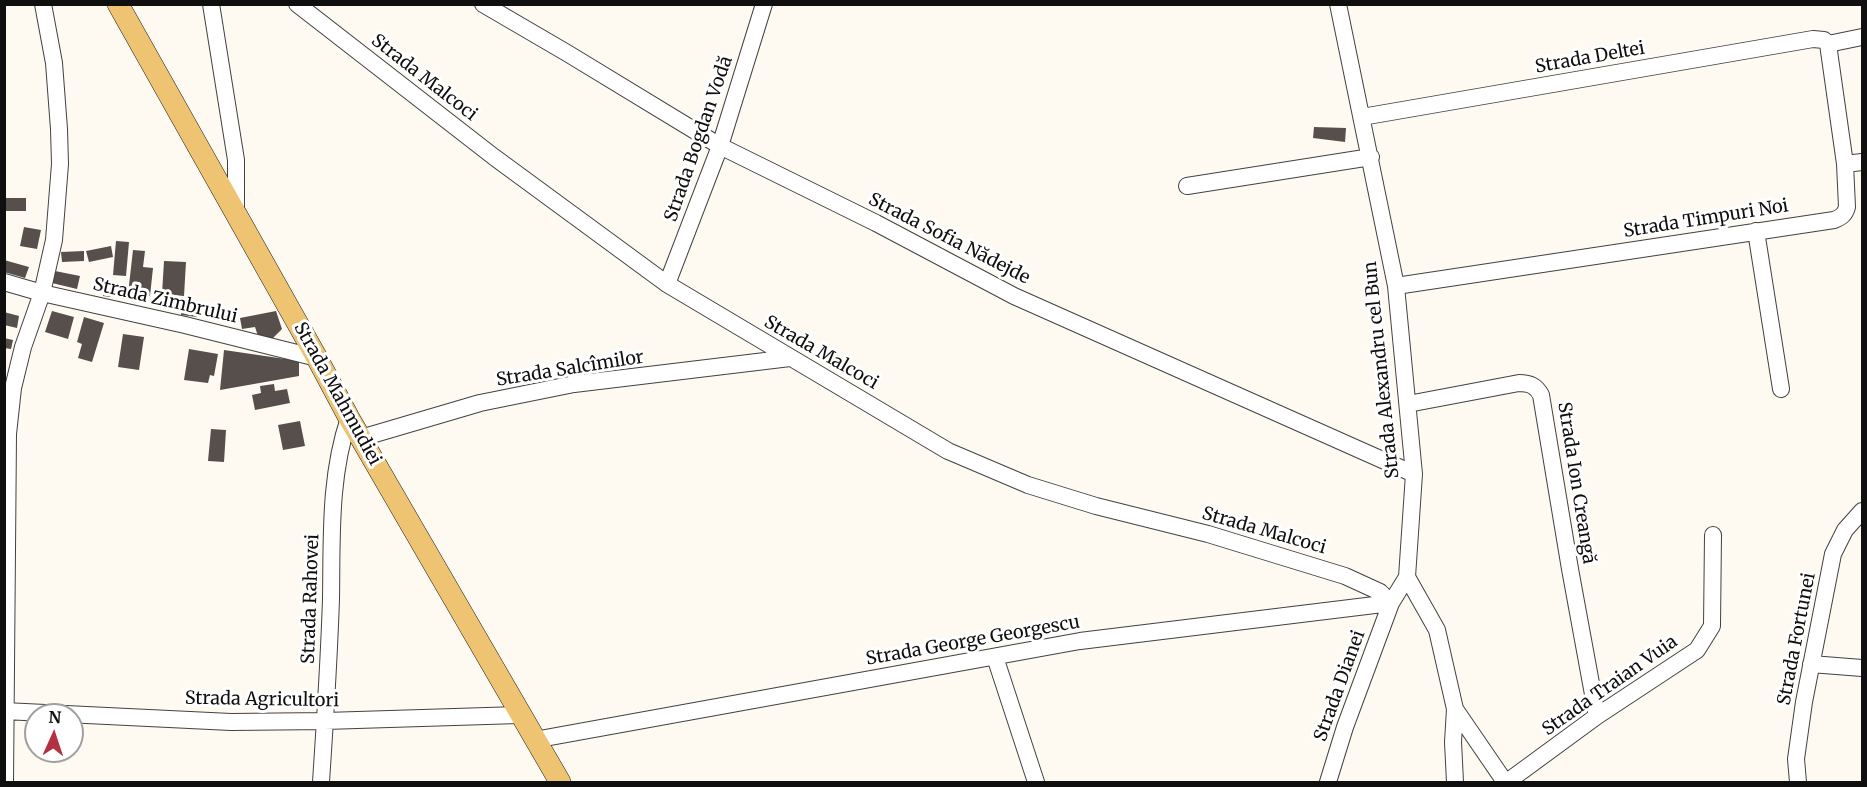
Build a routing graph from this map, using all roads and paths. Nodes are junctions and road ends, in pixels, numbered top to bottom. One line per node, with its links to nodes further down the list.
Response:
1 (44, 4): 21 (street)
2 (118, 4): 16 (main road, Strada Mahmudiei)
3 (212, 4): 16 (street)
4 (297, 4): 19 (street, Strada Malcoci)
5 (483, 4): 11 (street, Strada Sofia Nădejde)
6 (764, 4): 11 (street, Strada Bogdan Vodă)
7 (1338, 4): 10 (street, Strada Alexandru cel Bun)
8 (1863, 37): 9 (street, Strada Deltei)
9 (1826, 42): 10 (street, Strada Deltei); 14 (street, Strada Timpuri Noi)
10 (1362, 117): 12 (street, Strada Alexandru cel Bun)
11 (720, 147): 19 (street, Strada Bogdan Vodă); 28 (street, Strada Sofia Nădejde)
12 (1371, 157): 15 (street); 20 (street, Strada Alexandru cel Bun)
13 (1863, 162): 14 (street)
14 (1845, 164): 17 (street, Strada Timpuri Noi)
15 (1187, 186)
16 (236, 213): 22 (main road, Strada Mahmudiei)
17 (1756, 231): 20 (street, Strada Timpuri Noi); 24 (street)
18 (4, 282): 21 (street, Strada Zimbrului)
19 (667, 284): 23 (street, Strada Malcoci)
20 (1396, 286): 25 (street, Strada Alexandru cel Bun)
21 (42, 293): 22 (street, Strada Zimbrului); 37 (street)
22 (317, 358): 26 (main road, Strada Mahmudiei)
23 (790, 358): 27 (street, Strada Salcîmilor); 32 (street, Strada Malcoci)
24 (1781, 388)
25 (1408, 404): 28 (street, Strada Alexandru cel Bun); 39 (street, Strada Ion Creangă)
26 (349, 418): 27 (main road, Strada Mahmudiei); 40 (street, Strada Rahovei)
27 (361, 438): 38 (main road, Strada Mahmudiei)
28 (1414, 474): 31 (street, Strada Alexandru cel Bun)
29 (1863, 511): 34 (street, Strada Fortunei)
30 (1713, 535): 39 (street, Strada Traian Vuia)
31 (1407, 577): 32 (street); 36 (street)
32 (1391, 603): 33 (street, Strada George Georgescu); 46 (street, Strada Dianei)
33 (995, 657): 41 (street, Strada George Georgescu); 45 (street)
34 (1811, 664): 35 (street); 49 (street, Strada Fortunei)
35 (1863, 668)
36 (1455, 709): 47 (street); 48 (street)
37 (5, 711): 40 (street, Strada Agricultori); 42 (street)
38 (519, 715): 40 (street, Strada Agricultori); 41 (main road, Strada Mahmudiei)
39 (1596, 716): 48 (street, Strada Traian Vuia)
40 (325, 721): 43 (street, Strada Rahovei)
41 (534, 740): 44 (main road, Strada Mahmudiei)
42 (5, 783)
43 (321, 783)
44 (560, 783)
45 (1036, 783)
46 (1328, 783)
47 (1455, 783)
48 (1506, 783)
49 (1798, 783)

